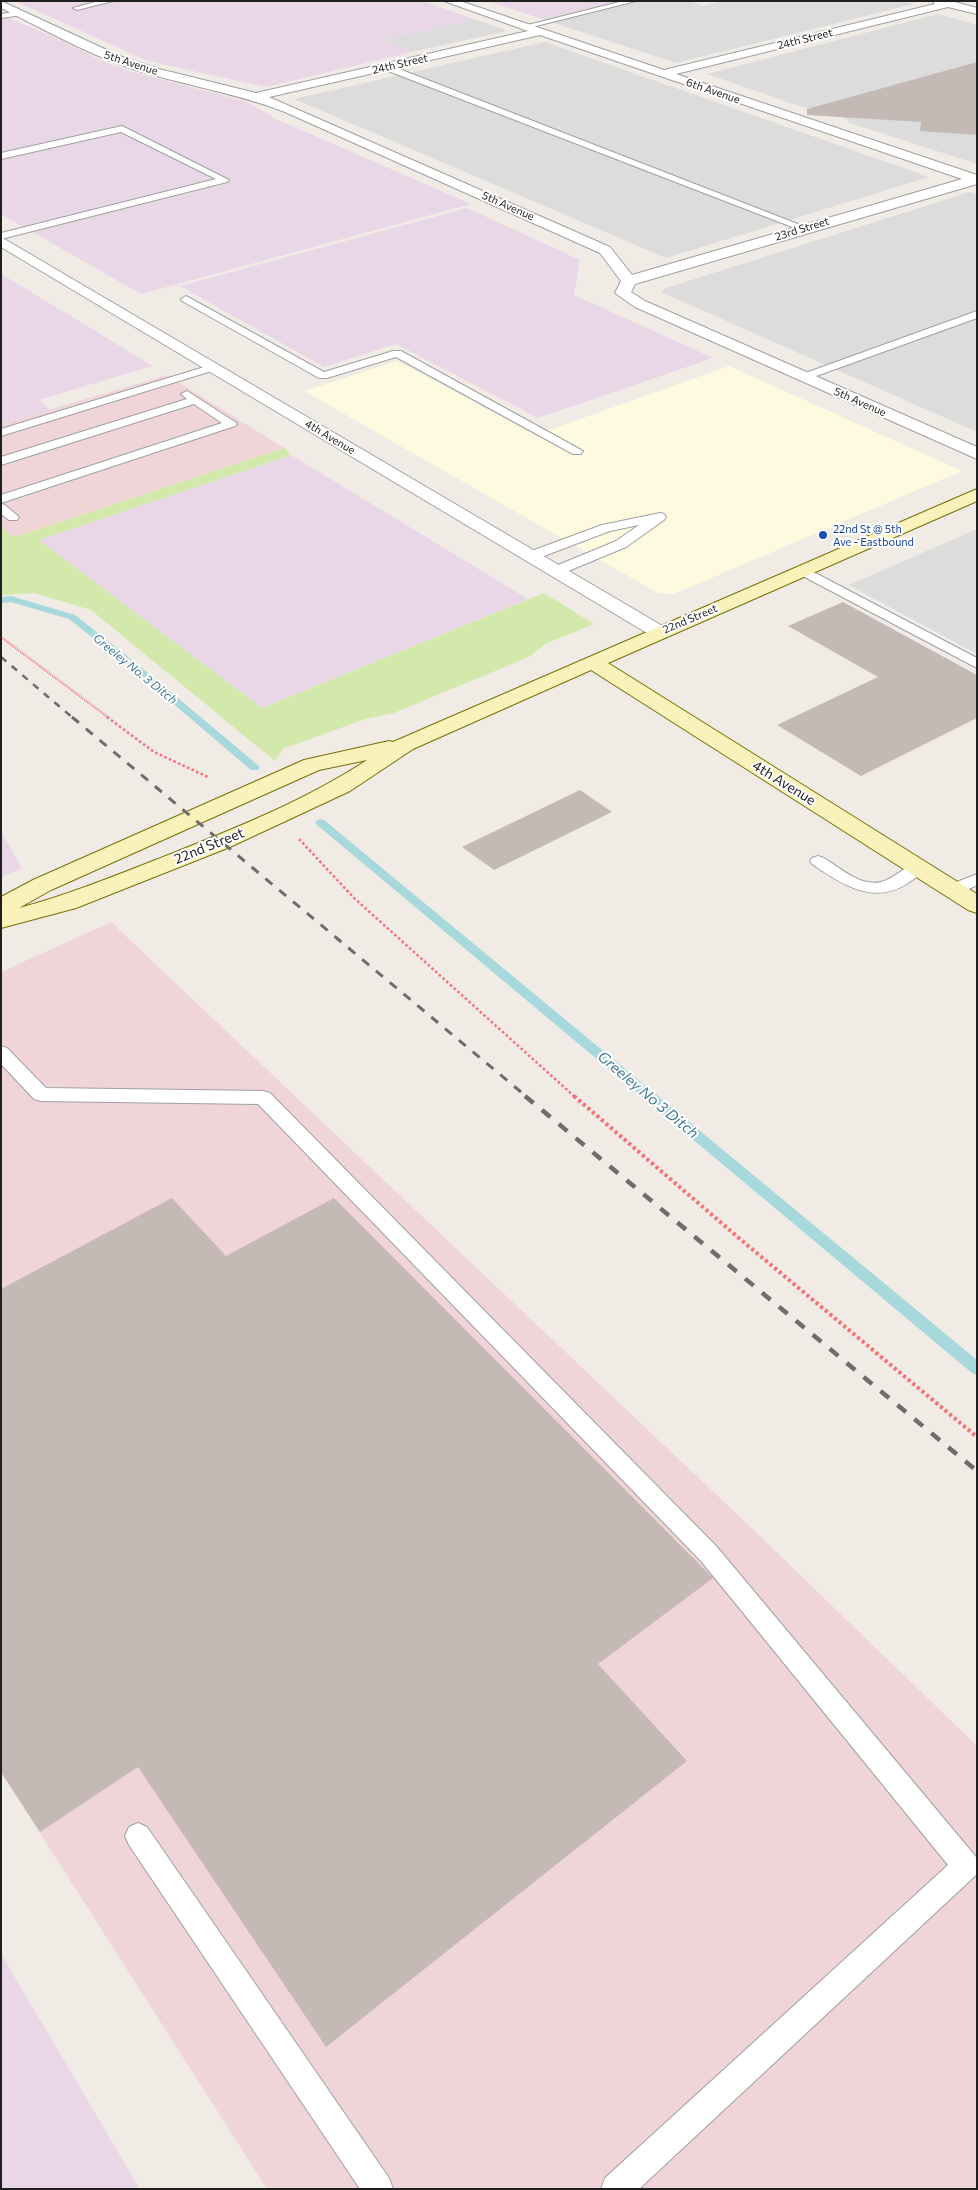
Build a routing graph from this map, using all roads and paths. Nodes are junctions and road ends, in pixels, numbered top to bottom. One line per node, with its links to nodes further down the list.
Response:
1 (110, 1): 6 (lane)
2 (449, 1): 10 (street, 6th Avenue)
3 (633, 1): 10 (lane)
4 (942, 2): 7 (street); 13 (street, 24th Street)
5 (1, 4): 8 (street, 5th Avenue)
6 (76, 8)
7 (977, 11)
8 (19, 13): 9 (lane); 14 (street, 5th Avenue)
9 (1, 16)
10 (524, 27): 11 (street, 6th Avenue)
11 (540, 32): 12 (street, 24th Street); 13 (street, 6th Avenue)
12 (386, 67): 14 (street, 24th Street); 17 (lane)
13 (663, 74): 16 (street, 6th Avenue)
14 (259, 96): 20 (street, 5th Avenue)
15 (1, 156): 18 (lane)
16 (977, 180): 17 (street, 23rd Street)
17 (803, 228): 20 (street, 23rd Street)
18 (1, 236)
19 (1, 242): 23 (street, 4th Avenue)
20 (628, 281): 24 (street, 5th Avenue)
21 (186, 299): 28 (lane)
22 (977, 314): 24 (lane)
23 (214, 367): 25 (lane); 35 (street, 4th Avenue)
24 (804, 377): 29 (street, 5th Avenue)
25 (166, 382): 26 (lane); 27 (lane)
26 (196, 400): 30 (lane); 32 (lane)
27 (1, 433)
28 (577, 451)
29 (977, 454)
30 (1, 461)
31 (977, 494): 36 (street, 22nd Street)
32 (1, 499)
33 (1, 508): 34 (lane)
34 (13, 517)
35 (531, 556): 37 (street, 4th Avenue); 37 (lane)
36 (802, 570): 38 (street, 22nd Street); 41 (lane)
37 (556, 571): 38 (street, 4th Avenue)
38 (659, 632): 40 (street, 22nd Street)
39 (1, 637): 43 (path)
40 (592, 662): 42 (street, 22nd Street); 46 (street, 4th Avenue)
41 (977, 664)
42 (405, 744): 43 (street, 22nd Street); 44 (street, 22nd Street)
43 (240, 798): 50 (street, 22nd Street)
44 (277, 817): 51 (street, 22nd Street); 53 (path)
45 (818, 861): 46 (lane)
46 (918, 868): 48 (street, 4th Avenue)
47 (977, 879): 48 (lane)
48 (953, 890): 49 (street, 4th Avenue)
49 (977, 905)
50 (1, 910)
51 (1, 920)
52 (1, 1052): 56 (lane)
53 (977, 1437)
54 (138, 1836): 55 (lane)
55 (378, 2189)
56 (616, 2189)

